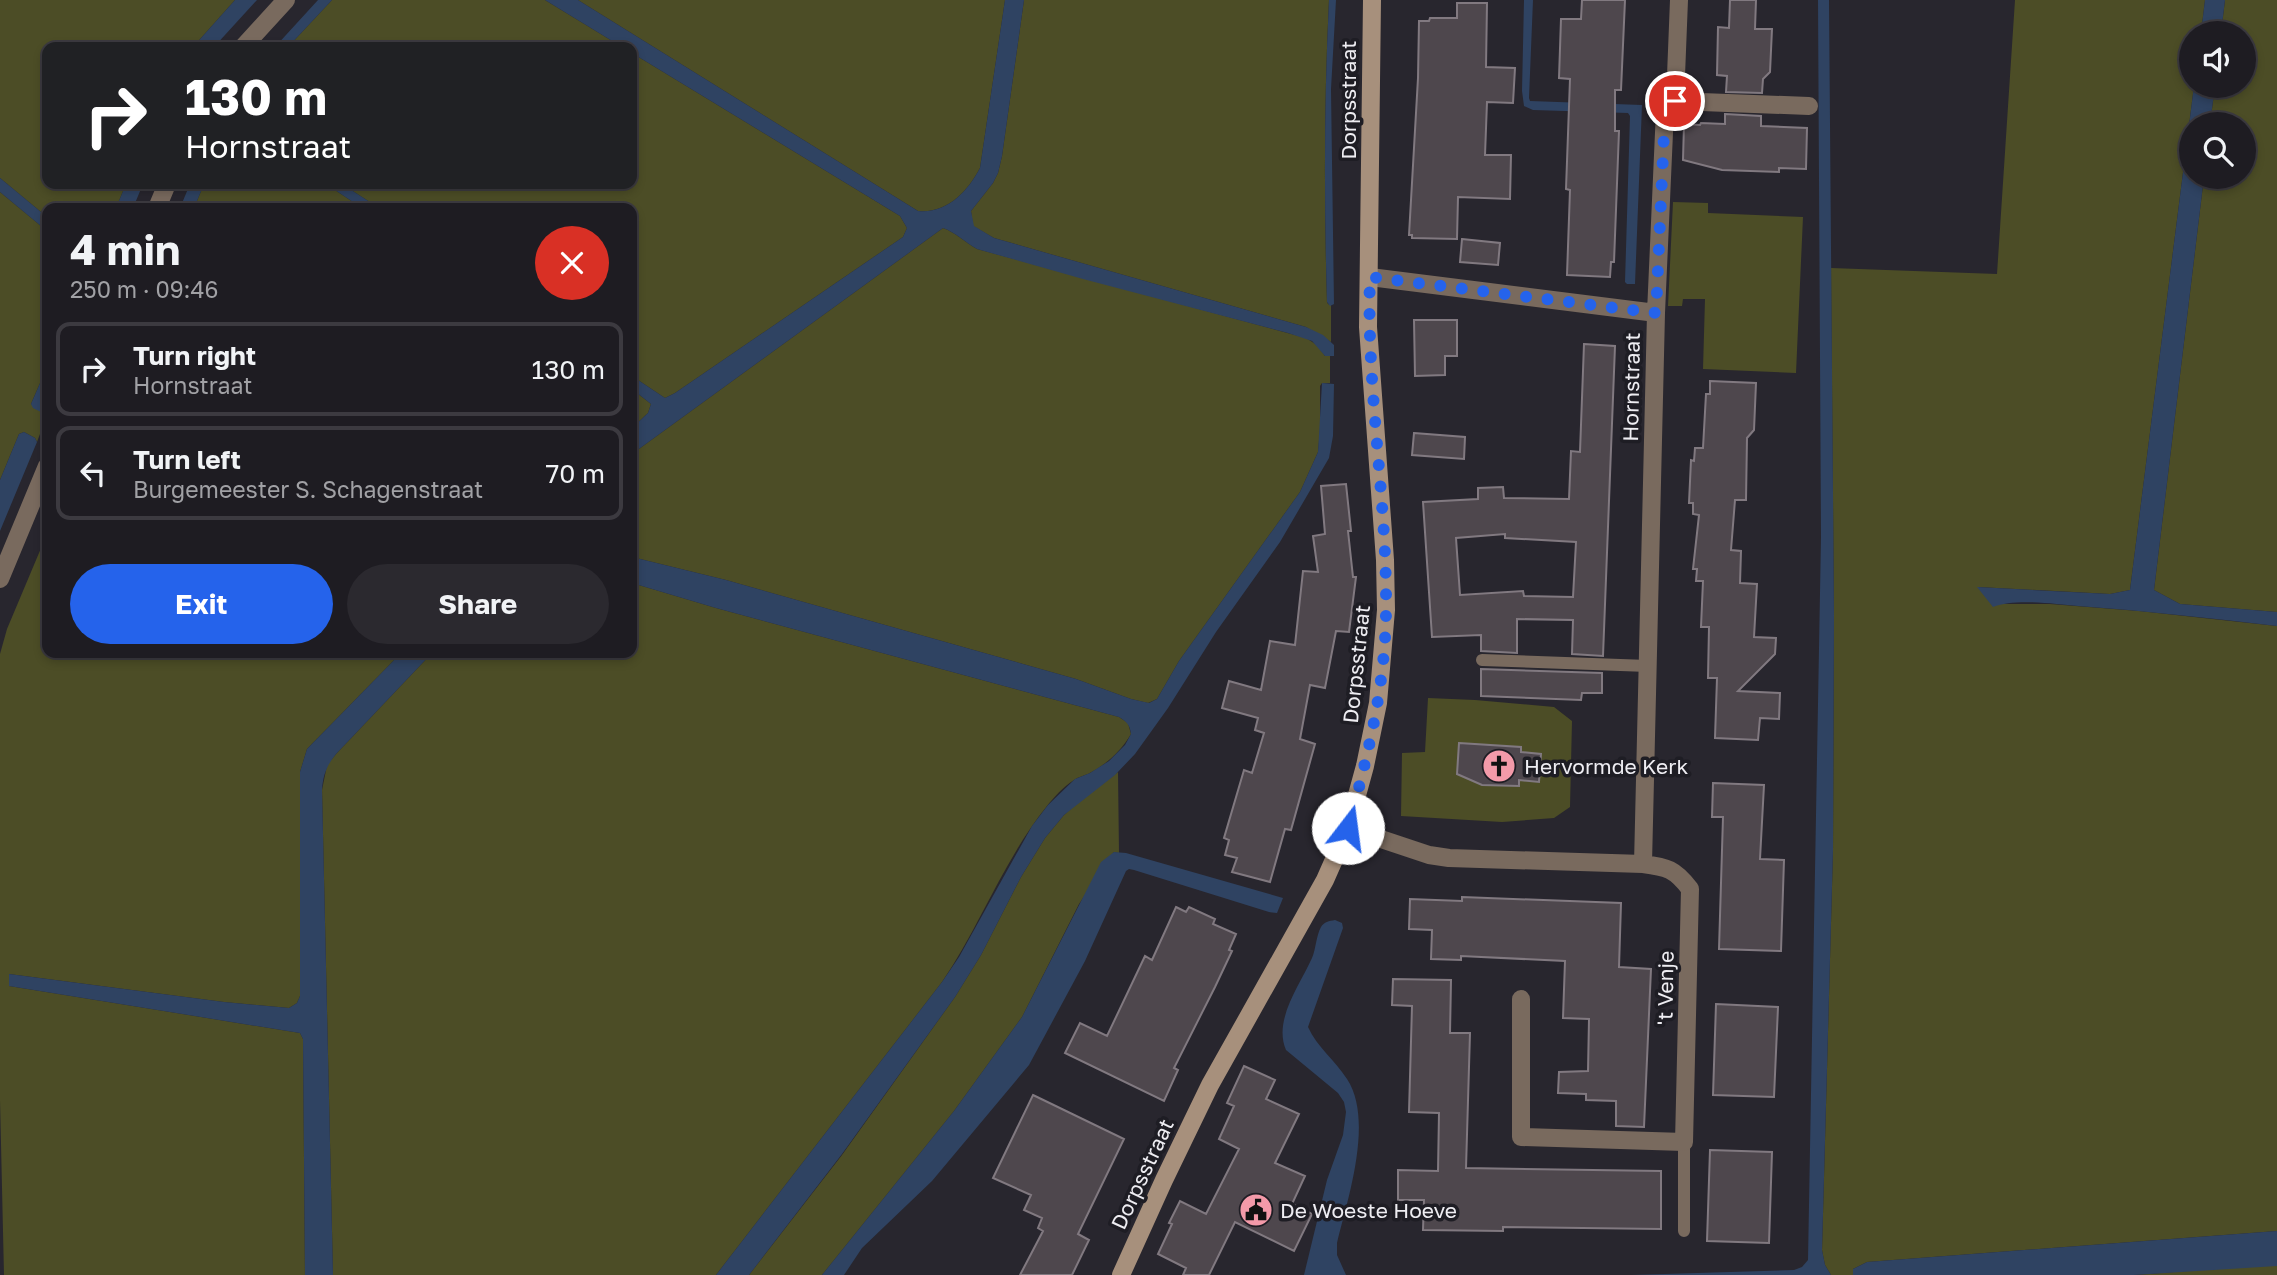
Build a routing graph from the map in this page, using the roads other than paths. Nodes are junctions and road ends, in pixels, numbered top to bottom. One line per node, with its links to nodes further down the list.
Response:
1 (286, 0): 4 (street)
2 (1371, 0): 7 (street, Dorpsstraat)
3 (1679, 0): 5 (street)
4 (248, 42)
5 (1675, 101): 6 (street); 8 (street)
6 (1809, 106)
7 (1370, 277): 8 (street, Hornstraat); 13 (street, Dorpsstraat)
8 (1656, 313): 12 (street, Hornstraat)
9 (42, 478): 10 (street)
10 (0, 579)
11 (1482, 660): 12 (lane)
12 (1648, 666): 14 (street, Hornstraat)
13 (1348, 828): 14 (street, 't Venje); 18 (street, Dorpsstraat)
14 (1643, 864): 16 (street, 't Venje)
15 (1521, 999): 16 (street)
16 (1684, 1142): 17 (lane)
17 (1684, 1231)
18 (1121, 1275)

